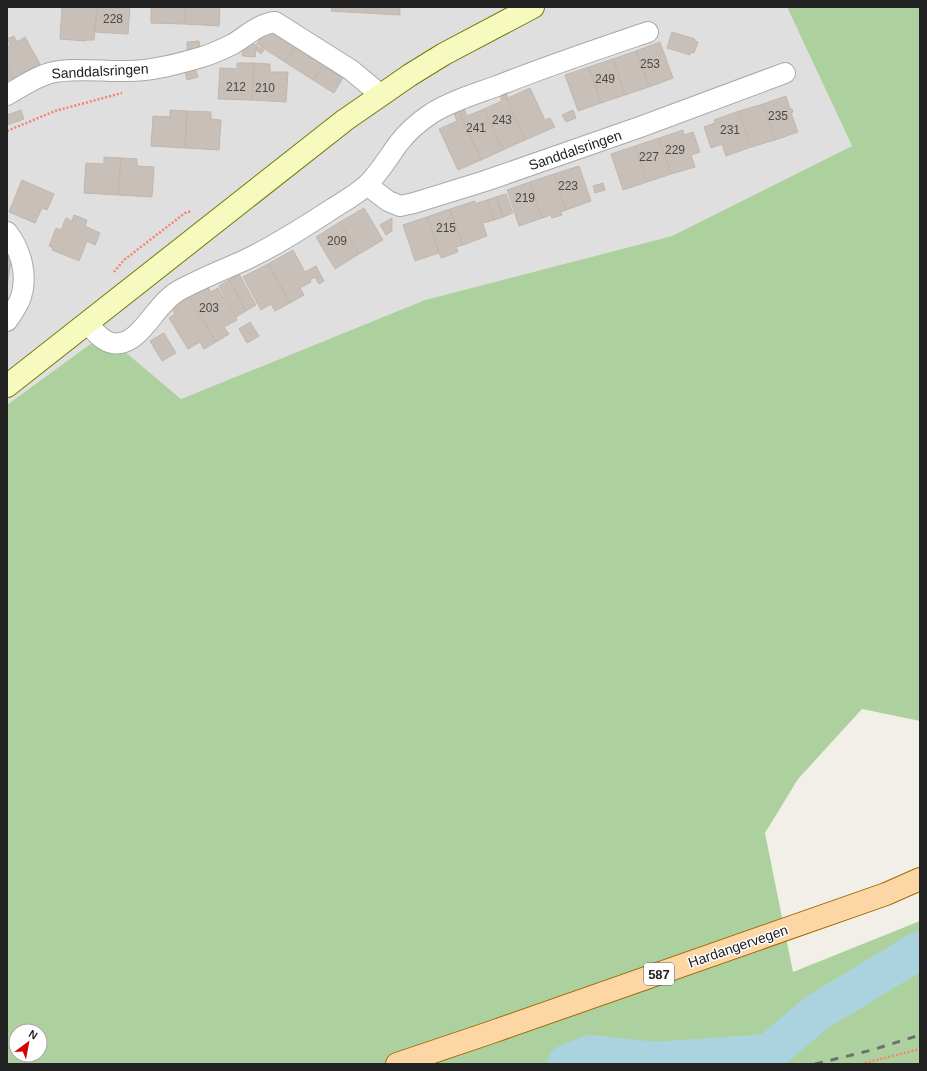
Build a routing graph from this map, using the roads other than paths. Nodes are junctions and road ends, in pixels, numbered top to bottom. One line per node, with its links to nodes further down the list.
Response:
1 (534, 7): 5 (main road)
2 (648, 32): 6 (street)
3 (785, 73): 6 (street, Sanddalsringen)
4 (7, 95): 5 (street, Sanddalsringen)
5 (381, 95): 9 (main road)
6 (367, 185): 9 (street)
7 (7, 232): 8 (street)
8 (7, 321)
9 (88, 323): 10 (main road)
10 (7, 386)
11 (920, 879): 12 (main road, Hardangervegen / 587)
12 (397, 1064)

